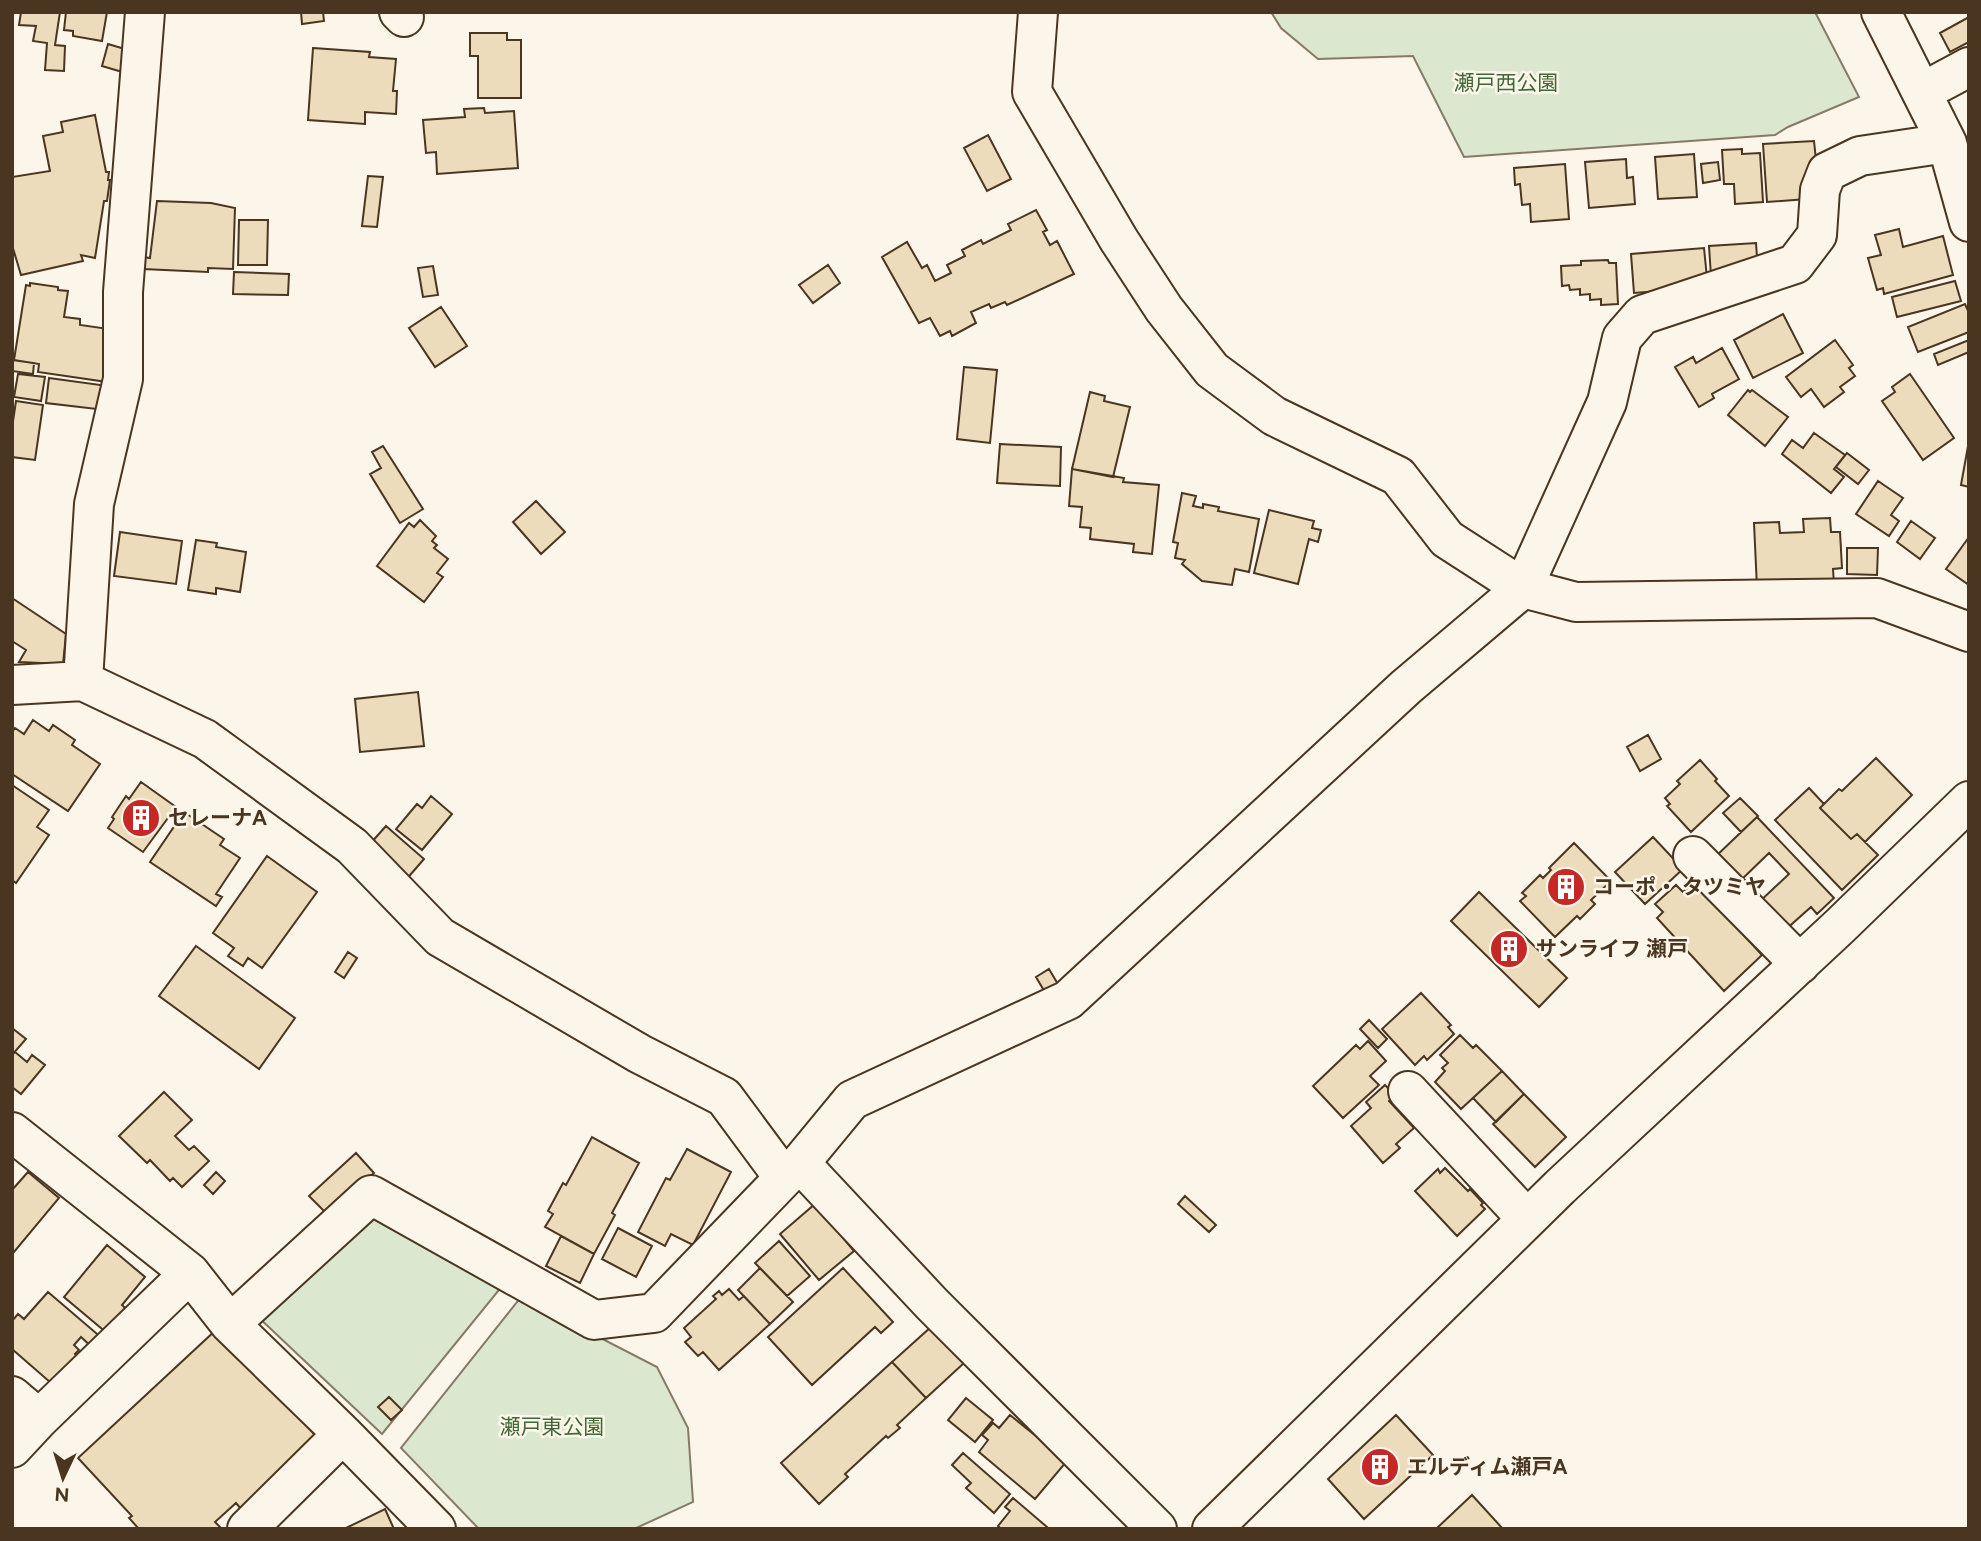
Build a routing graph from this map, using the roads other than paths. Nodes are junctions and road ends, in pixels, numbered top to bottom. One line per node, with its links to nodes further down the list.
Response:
1 (145, 12): 8 (street)
2 (1038, 12): 6 (street)
3 (1881, 12): 4 (street)
4 (1947, 143): 5 (street); 6 (street)
5 (1969, 222)
6 (1523, 588): 7 (street); 15 (street)
7 (1969, 632)
8 (83, 681): 9 (street); 15 (street)
9 (12, 685)
10 (1969, 801): 12 (street)
11 (1693, 856): 12 (street)
12 (1800, 964): 16 (street)
13 (1408, 1091): 16 (street)
14 (12, 1132): 17 (street)
15 (792, 1170): 18 (street); 24 (street)
16 (1527, 1219): 25 (street)
17 (190, 1273): 18 (street); 19 (street)
18 (230, 1324): 20 (street)
19 (26, 1408): 21 (street)
20 (343, 1434): 22 (street); 23 (street)
21 (12, 1448)
22 (247, 1529)
23 (436, 1529)
24 (1157, 1529)
25 (1212, 1529)

